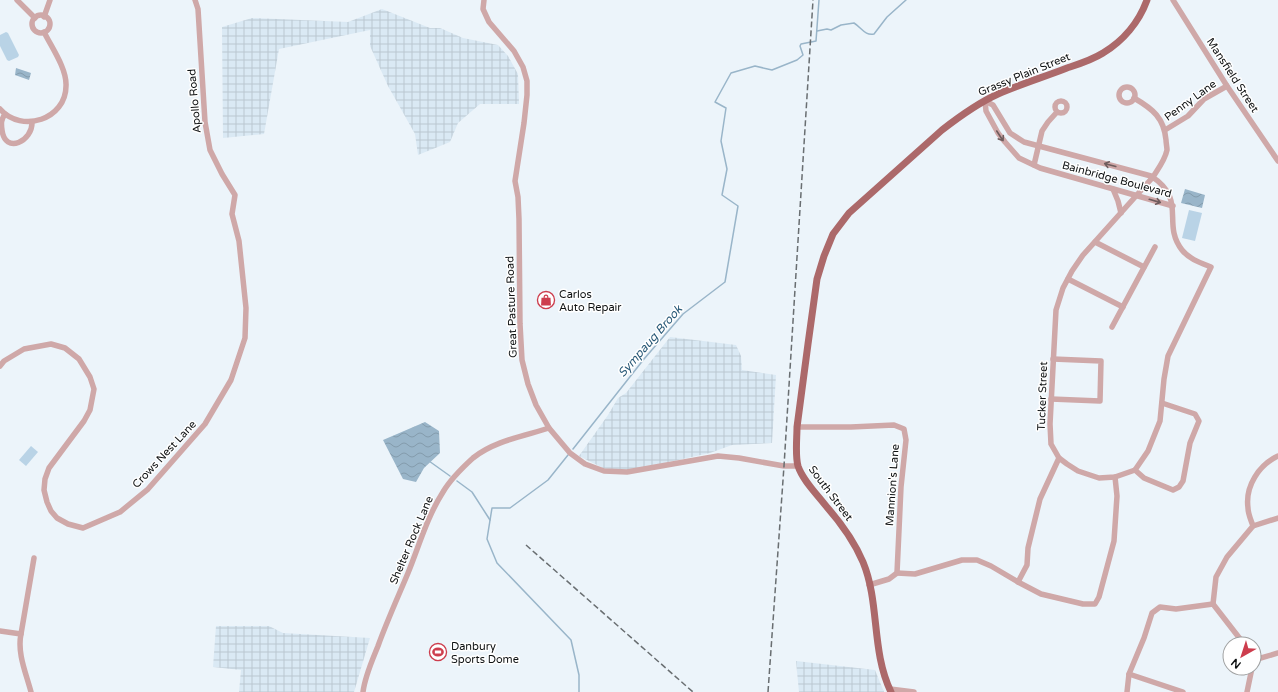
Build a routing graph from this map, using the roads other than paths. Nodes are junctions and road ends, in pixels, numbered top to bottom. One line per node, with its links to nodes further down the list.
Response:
1 (17, 0): 8 (street)
2 (50, 0): 7 (street)
3 (195, 0): 23 (street, Apollo Road)
4 (484, 0): 39 (street, Great Pasture Road)
5 (1147, 0): 12 (main road, Grassy Plain Street)
6 (1173, 0): 10 (street, Mansfield Street)
7 (44, 16): 8 (street); 9 (street)
8 (35, 18): 9 (street)
9 (44, 32): 16 (street)
10 (1227, 86): 17 (street, Penny Lane); 19 (street, Mansfield Street)
11 (1134, 98): 17 (street, Penny Lane)
12 (984, 100): 18 (street, Bainbridge Boulevard); 20 (street, Bainbridge Boulevard, one-way to 20); 27 (main road, Grassy Plain Street)
13 (0, 109): 15 (street)
14 (1057, 112): 18 (street)
15 (5, 114): 16 (street); 16 (street)
16 (32, 122)
17 (1165, 130): 21 (street, Penny Lane)
18 (1038, 145): 20 (street); 21 (street, Bainbridge Boulevard, one-way to 18)
19 (1277, 156)
20 (1034, 165): 22 (street, Bainbridge Boulevard)
21 (1153, 177): 24 (street, Tucker Street); 25 (street, Bainbridge Boulevard)
22 (1113, 189): 24 (street, Bainbridge Boulevard); 26 (street)
23 (235, 195): 35 (street, Crows Nest Lane)
24 (1136, 196): 25 (street, Bainbridge Boulevard, one-way to 25); 26 (street, Tucker Street)
25 (1173, 206): 37 (street)
26 (1121, 212): 28 (street, Tucker Street)
27 (849, 213): 38 (main road, South Street)
28 (1095, 242): 30 (street); 31 (street, Tucker Street)
29 (1155, 247): 30 (street)
30 (1144, 267): 32 (street)
31 (1068, 279): 32 (street); 34 (street, Tucker Street)
32 (1123, 307): 33 (street)
33 (1112, 327)
34 (1053, 359): 36 (street, Tucker Street); 36 (street)
35 (0, 366)
36 (1051, 399): 41 (street, Tucker Street)
37 (1162, 402): 43 (street); 43 (street)
38 (797, 427): 42 (main road, South Street); 48 (street, Mannion's Lane)
39 (549, 428): 42 (street, Great Pasture Road); 61 (street, Shelter Rock Lane)
40 (1278, 456): 46 (street)
41 (1059, 458): 44 (street); 49 (street)
42 (798, 466): 50 (main road, South Street)
43 (1135, 470): 44 (street)
44 (1115, 477): 49 (street)
45 (1278, 518): 46 (street)
46 (1252, 526): 51 (street)
47 (34, 558): 53 (street)
48 (897, 573): 49 (street); 50 (street)
49 (1018, 582)
50 (869, 585): 59 (main road, South Street)
51 (1213, 604): 54 (street); 57 (street)
52 (0, 631): 53 (street)
53 (21, 634): 60 (street)
54 (1238, 636)
55 (1278, 653): 56 (street)
56 (1262, 658)
57 (1129, 674): 63 (street); 64 (street)
58 (1250, 676): 65 (street)
59 (890, 691): 62 (street)
60 (31, 692)
61 (363, 692)
62 (914, 692)
63 (1127, 692)
64 (1183, 692)
65 (1247, 692)

